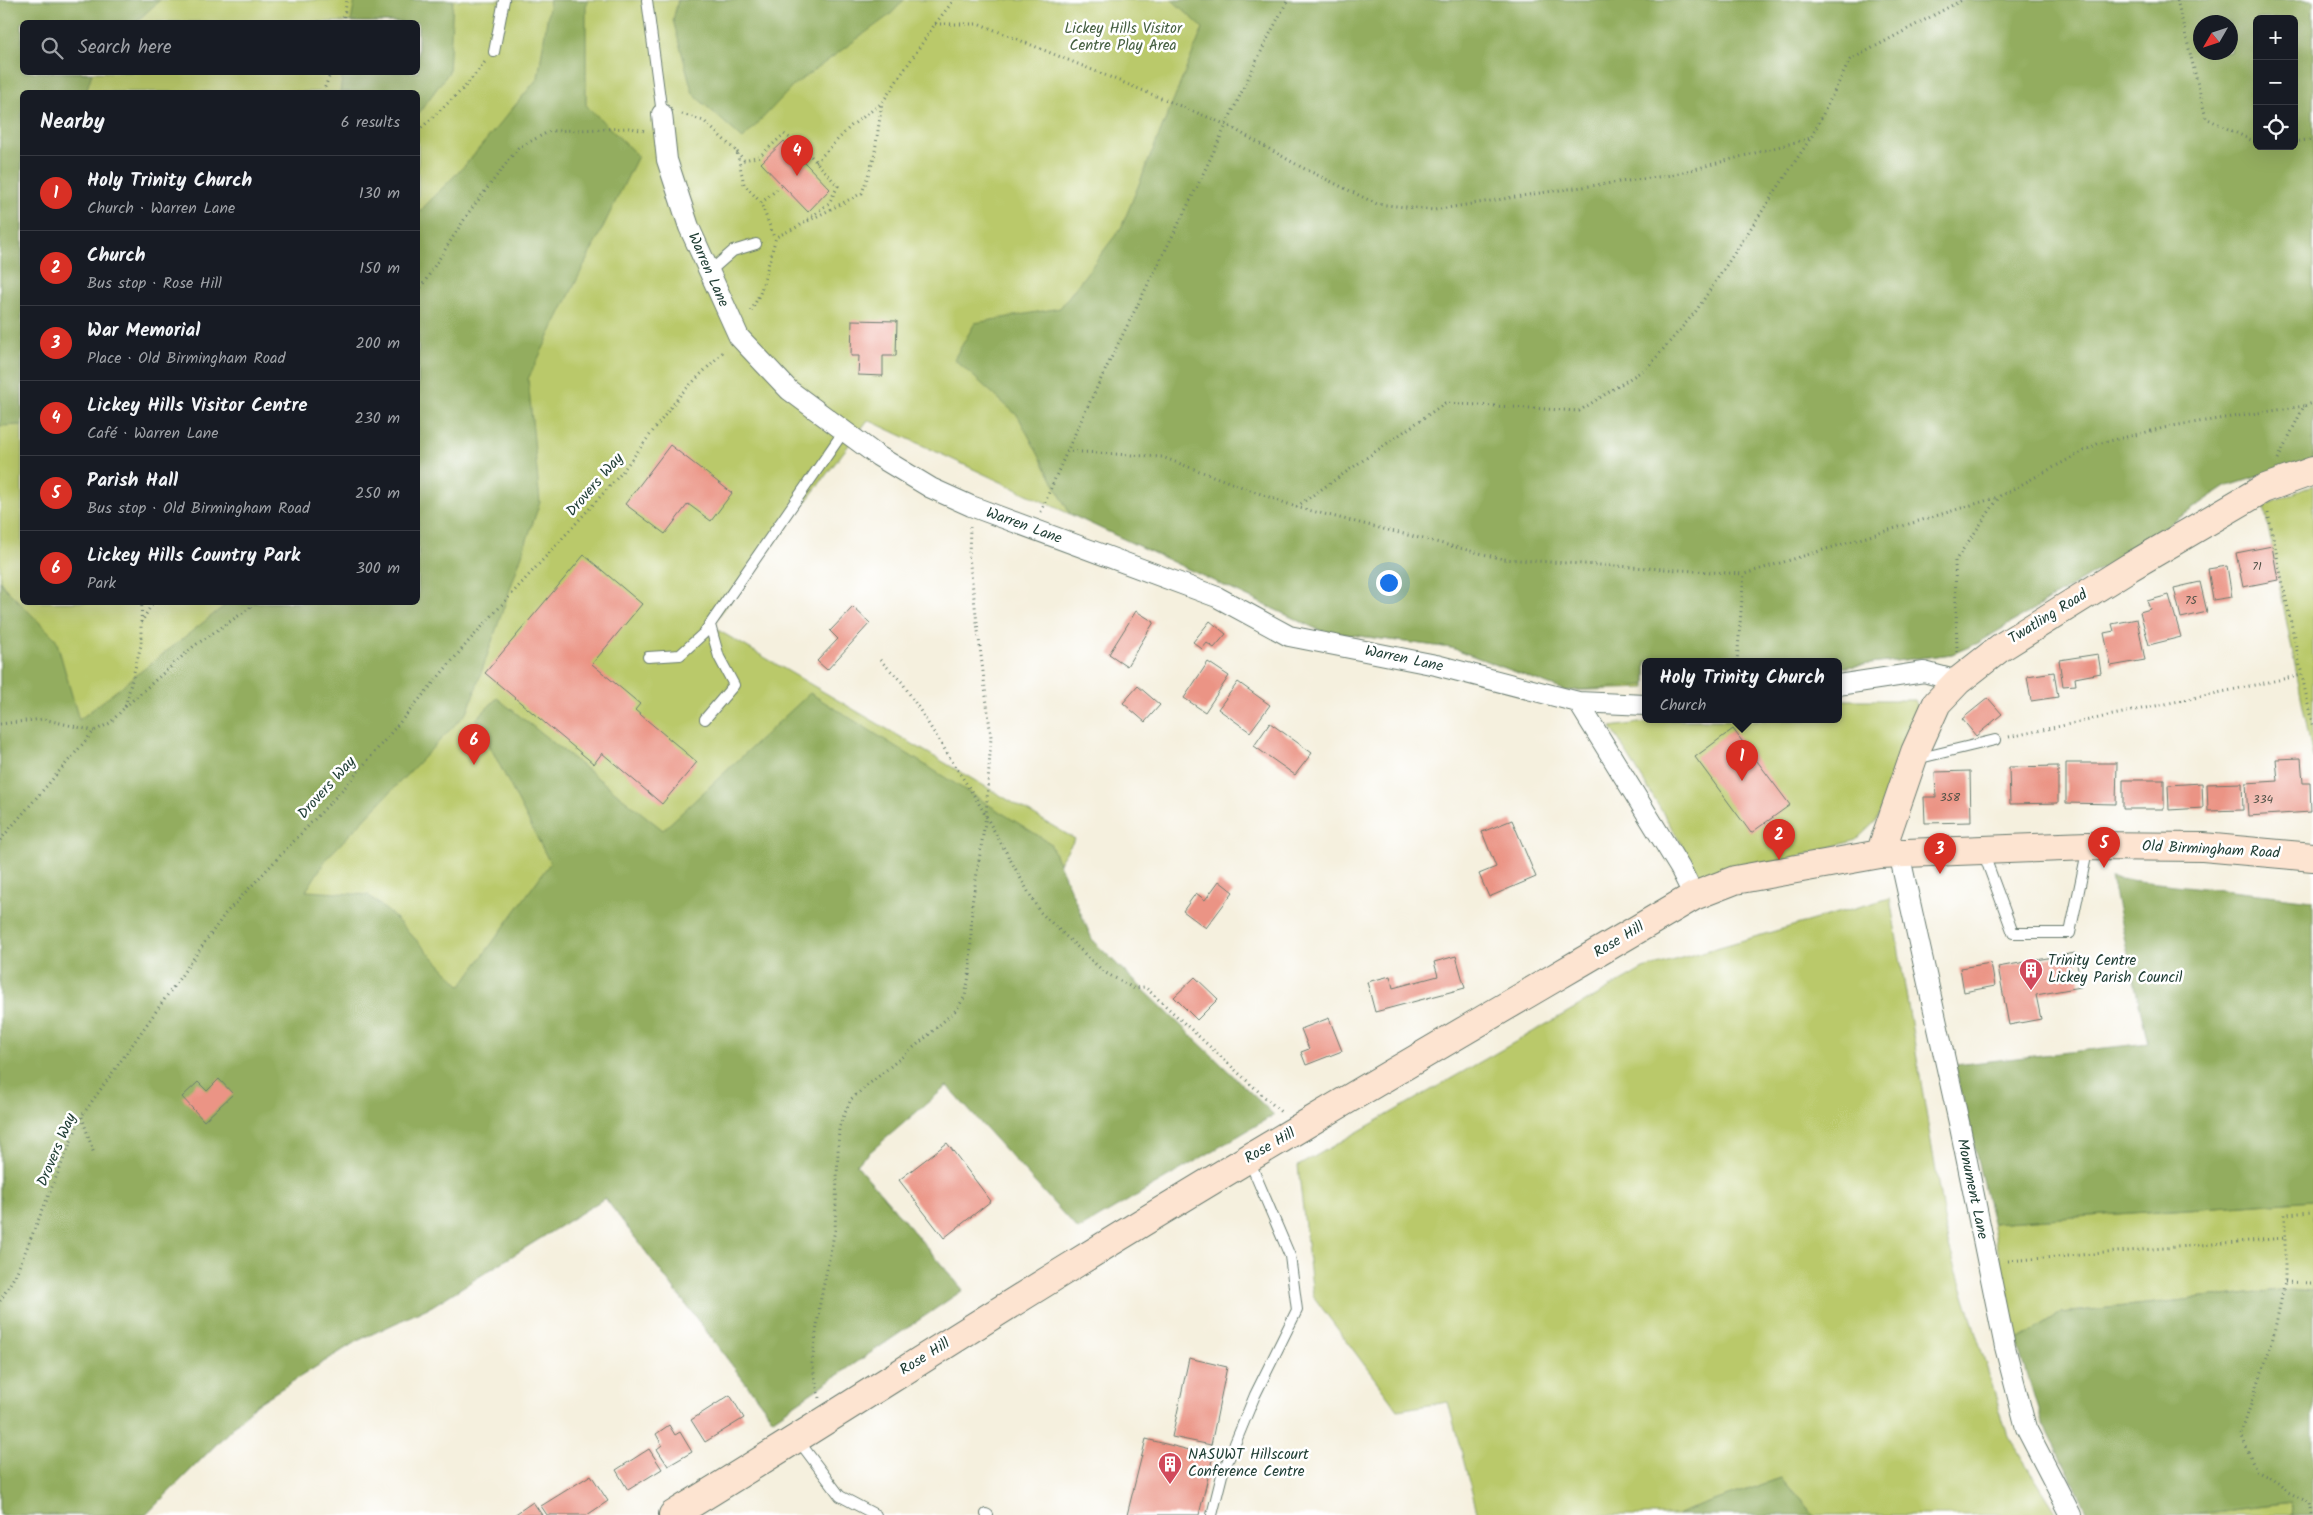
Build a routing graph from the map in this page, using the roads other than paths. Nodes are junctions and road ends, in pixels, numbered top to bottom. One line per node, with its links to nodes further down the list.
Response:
1 (504, 0): 3 (lane)
2 (647, 0): 4 (lane)
3 (494, 52)
4 (662, 114): 6 (street, Warren Lane)
5 (756, 244): 6 (lane)
6 (708, 273): 7 (street, Warren Lane)
7 (844, 431): 9 (lane); 13 (street, Warren Lane)
8 (2313, 471): 11 (main road, Twatling Road)
9 (710, 625): 10 (lane); 15 (lane)
10 (648, 657)
11 (1958, 680): 12 (street); 17 (main road, Twatling Road)
12 (1842, 684)
13 (1578, 702): 14 (street, Warren Lane); 22 (street)
14 (1642, 705)
15 (706, 719)
16 (1995, 740): 17 (lane)
17 (1912, 760): 20 (main road, Twatling Road)
18 (2088, 846): 19 (main road, Old Birmingham Road); 19 (lane); 21 (main road, Old Birmingham Road)
19 (1983, 852): 20 (main road, Old Birmingham Road)
20 (1890, 854): 22 (main road, Rose Hill); 28 (street, Monument Lane)
21 (2313, 857)
22 (1694, 896): 23 (main road, Rose Hill)
23 (1249, 1158): 24 (main road, Rose Hill); 27 (lane)
24 (797, 1440): 25 (main road, Rose Hill); 26 (lane)
25 (673, 1515)
26 (876, 1515)
27 (1212, 1515)
28 (2071, 1515)

